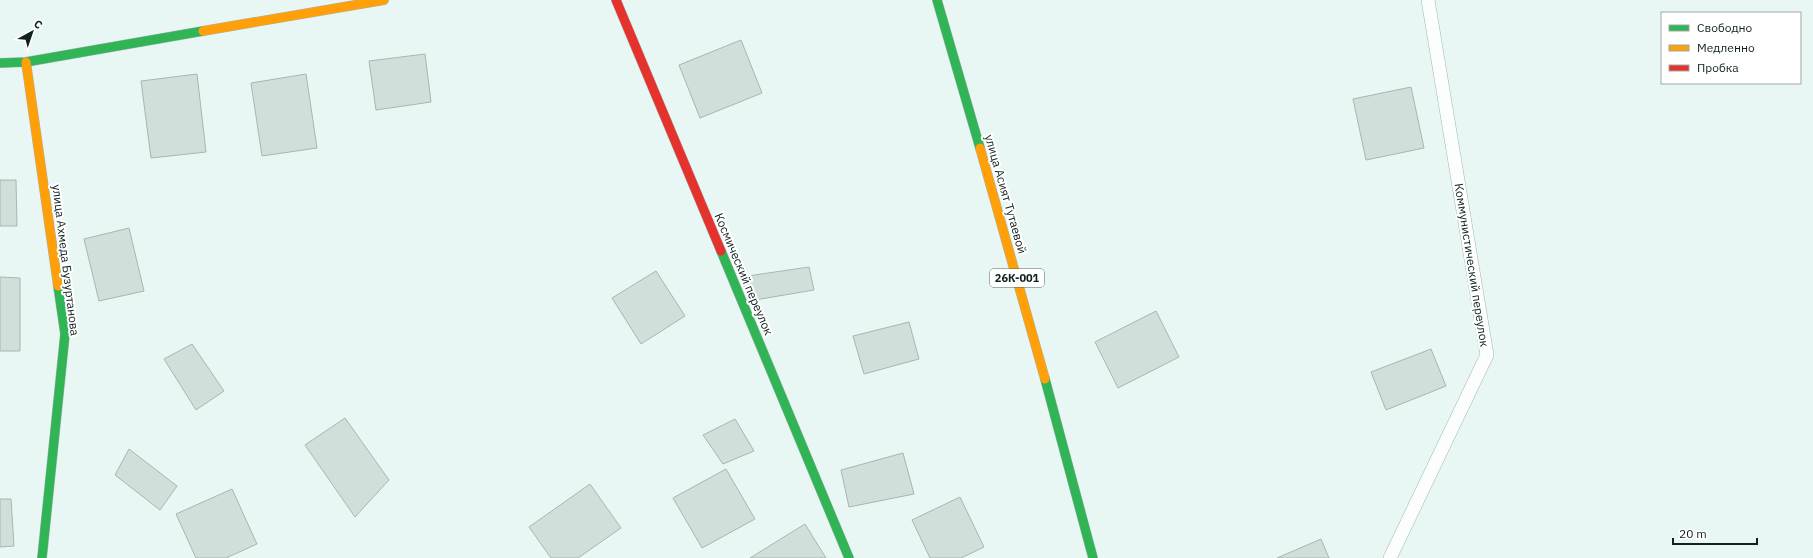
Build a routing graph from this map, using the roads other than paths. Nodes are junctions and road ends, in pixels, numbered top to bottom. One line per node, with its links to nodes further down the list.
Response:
1 (384, 0): 5 (street)
2 (616, 0): 8 (street, Космический переулок)
3 (936, 0): 9 (street, улица Асият Тутаевой / 26К-001)
4 (1428, 0): 10 (lane, Коммунистический переулок)
5 (26, 62): 6 (street); 7 (street, улица Ахмеда Бузуртанова)
6 (0, 63)
7 (42, 558)
8 (849, 558)
9 (1093, 558)
10 (1390, 558)

